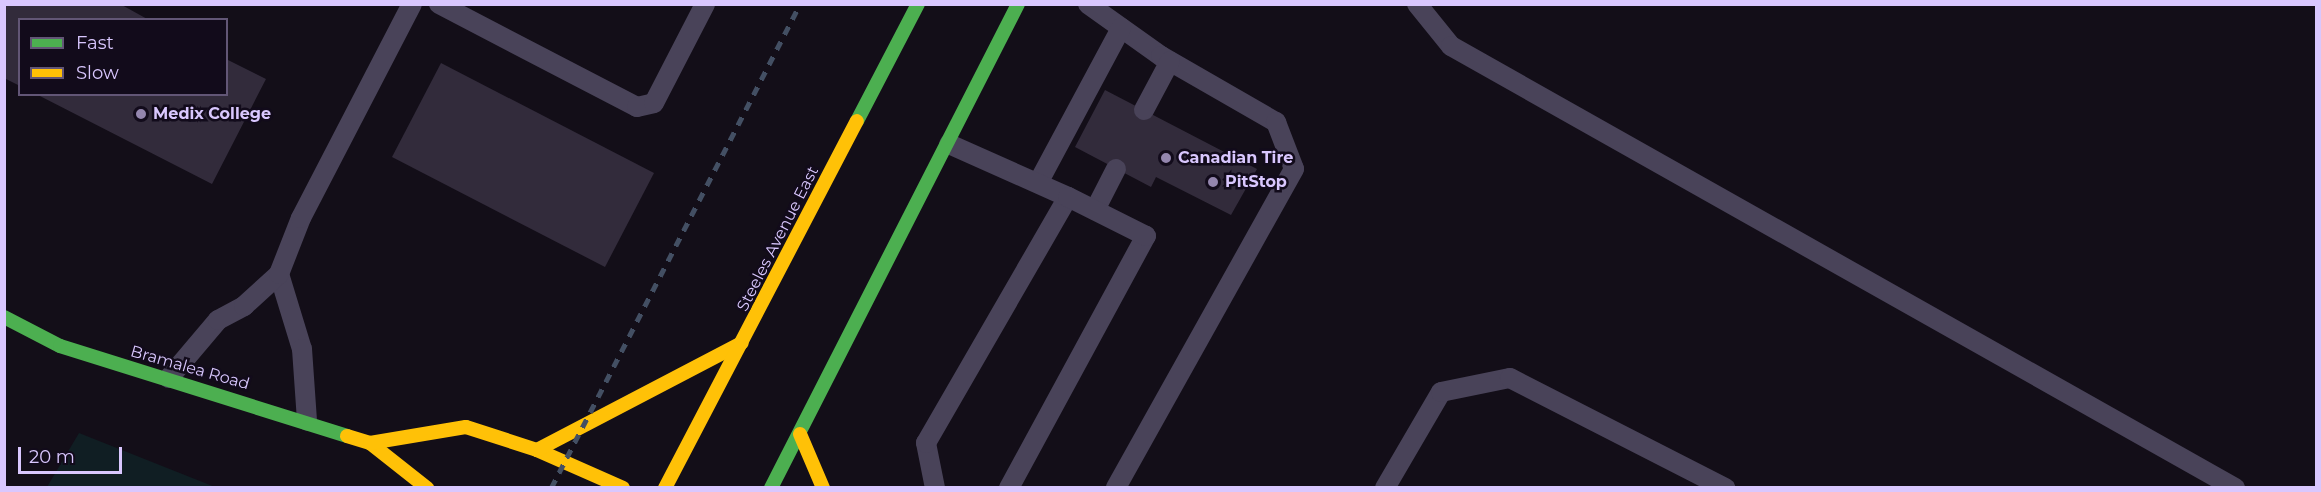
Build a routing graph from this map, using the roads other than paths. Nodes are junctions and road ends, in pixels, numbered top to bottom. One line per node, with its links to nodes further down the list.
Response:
1 (412, 4): 16 (lane)
2 (439, 4): 3 (lane)
3 (705, 4)
4 (918, 4): 18 (main road, Steeles Avenue East)
5 (1018, 4): 11 (main road)
6 (1088, 4): 8 (lane)
7 (1418, 4): 34 (lane)
8 (1121, 28): 9 (lane); 13 (lane)
9 (1170, 61): 10 (lane); 31 (lane)
10 (1144, 110)
11 (949, 144): 13 (lane); 21 (main road)
12 (1116, 169): 15 (lane)
13 (1038, 183): 14 (lane)
14 (1068, 197): 15 (lane); 29 (lane)
15 (1095, 210): 30 (lane)
16 (279, 274): 19 (lane); 20 (lane)
17 (4, 317): 19 (main road, Bramalea Road)
18 (742, 343): 23 (main road); 26 (main road, Steeles Avenue East)
19 (169, 378): 20 (main road, Bramalea Road)
20 (307, 421): 22 (main road, Bramalea Road)
21 (800, 434): 27 (main road); 28 (main road)
22 (370, 442): 23 (main road, Bramalea Road); 24 (main road, Bramalea Road)
23 (537, 450): 25 (main road, Bramalea Road)
24 (427, 488)
25 (623, 488)
26 (665, 488)
27 (771, 488)
28 (823, 488)
29 (935, 488)
30 (1009, 488)
31 (1116, 488)
32 (1384, 488): 33 (lane)
33 (1725, 488)
34 (2235, 488)

